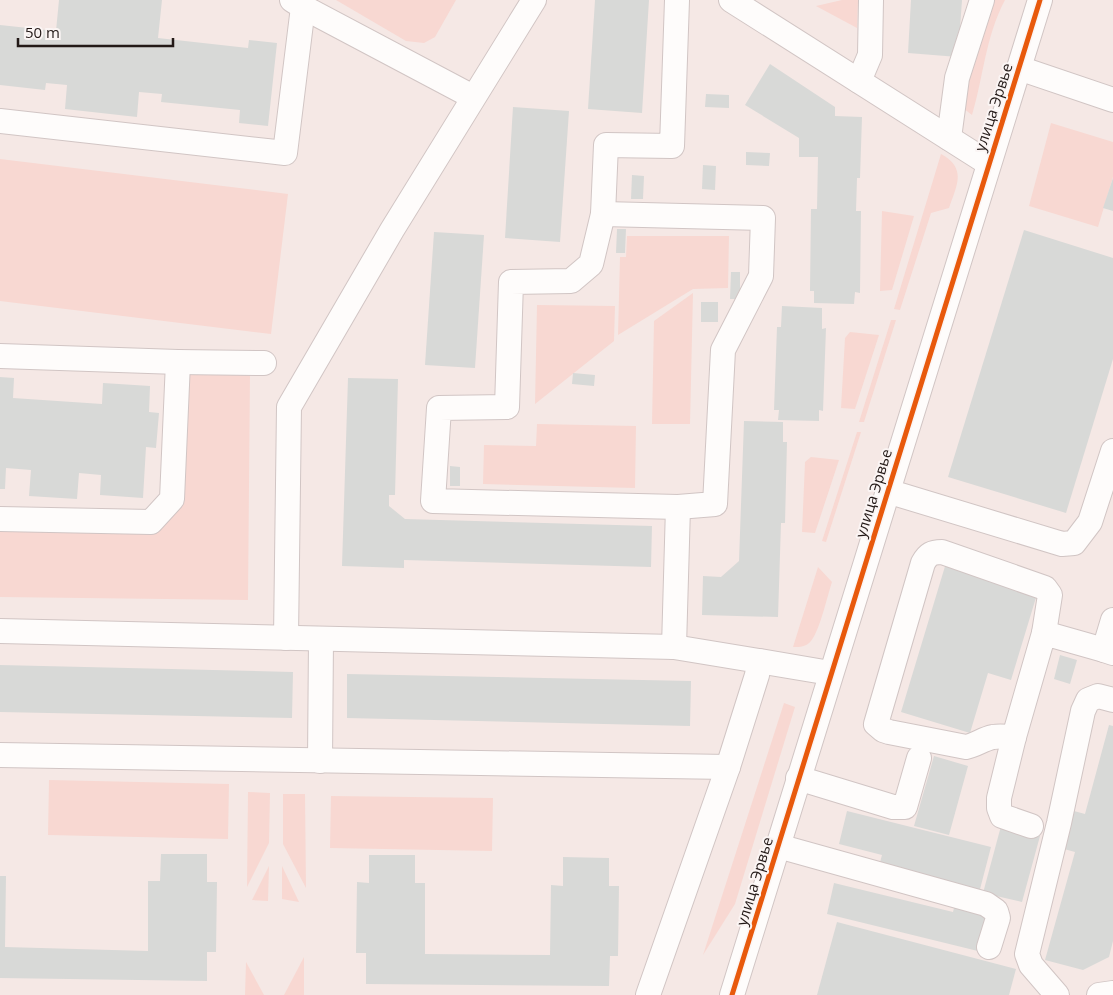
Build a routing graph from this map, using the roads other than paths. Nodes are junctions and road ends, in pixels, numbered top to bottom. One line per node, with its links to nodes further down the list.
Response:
1 (534, 0): 10 (street)
2 (677, 0): 15 (street)
3 (731, 0): 9 (street)
4 (871, 0): 9 (street)
5 (982, 0): 13 (street)
6 (1040, 0): 8 (street, улица Эрвье)
7 (297, 4): 10 (street); 12 (street)
8 (1019, 68): 11 (street); 14 (street, улица Эрвье)
9 (859, 81): 13 (street)
10 (473, 96): 26 (street)
11 (1113, 100)
12 (0, 121)
13 (948, 138): 14 (street)
14 (988, 163): 20 (street, улица Эрвье)
15 (603, 214): 21 (street); 21 (street)
16 (0, 356): 17 (street)
17 (178, 362): 18 (street); 22 (street)
18 (264, 363)
19 (1113, 451): 20 (street)
20 (887, 491): 31 (street, улица Эрвье)
21 (678, 507): 28 (street)
22 (0, 519)
23 (1113, 620): 29 (street)
24 (0, 631): 26 (street)
25 (1044, 633): 29 (street); 33 (street); 33 (street)
26 (286, 638): 27 (street)
27 (321, 639): 28 (street); 36 (street)
28 (674, 647): 30 (street)
29 (1109, 651)
30 (759, 661): 31 (street); 37 (street)
31 (830, 674): 38 (street, улица Эрвье)
32 (1113, 700): 45 (street)
33 (1014, 737): 39 (street)
34 (0, 755): 36 (street)
35 (919, 758): 38 (street)
36 (320, 761): 37 (street)
37 (728, 767): 43 (street)
38 (798, 778): 40 (street, улица Эрвье)
39 (1031, 826)
40 (778, 846): 41 (street); 44 (street, улица Эрвье)
41 (989, 947)
42 (1113, 993): 46 (street)
43 (648, 995)
44 (732, 995)
45 (1057, 995)
46 (1099, 995)

